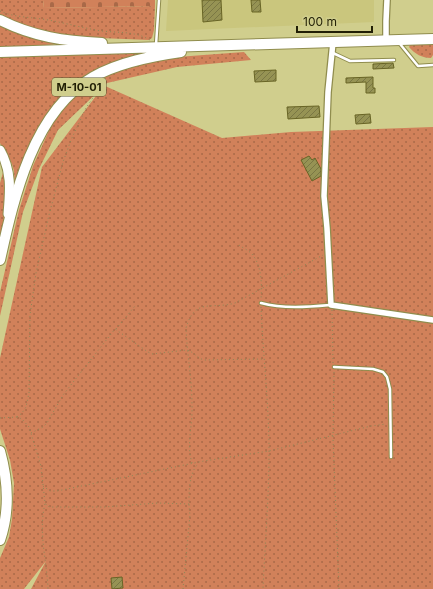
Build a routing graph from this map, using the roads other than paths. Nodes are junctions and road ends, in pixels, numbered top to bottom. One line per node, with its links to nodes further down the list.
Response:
1 (159, 0): 7 (lane)
2 (387, 0): 5 (street)
3 (0, 20): 7 (highway, М-10-01)
4 (433, 39): 6 (highway, М-10-01)
5 (386, 40): 6 (highway, М-10-01); 9 (highway, М-10-01)
6 (397, 40): 12 (lane)
7 (156, 45): 8 (highway, М-10-01); 10 (highway, М-10-01)
8 (243, 45): 9 (highway, М-10-01); 14 (highway, М-10-01)
9 (333, 47): 11 (lane); 17 (street)
10 (0, 52)
11 (394, 60)
12 (433, 65)
13 (0, 150): 14 (main road)
14 (5, 237): 15 (highway)
15 (0, 260)
16 (261, 303): 17 (lane)
17 (332, 304): 18 (street)
18 (433, 320)
19 (334, 367): 21 (lane)
20 (0, 451): 23 (highway)
21 (391, 457)
22 (0, 485): 23 (highway)
23 (6, 513): 24 (highway)
24 (0, 540)

